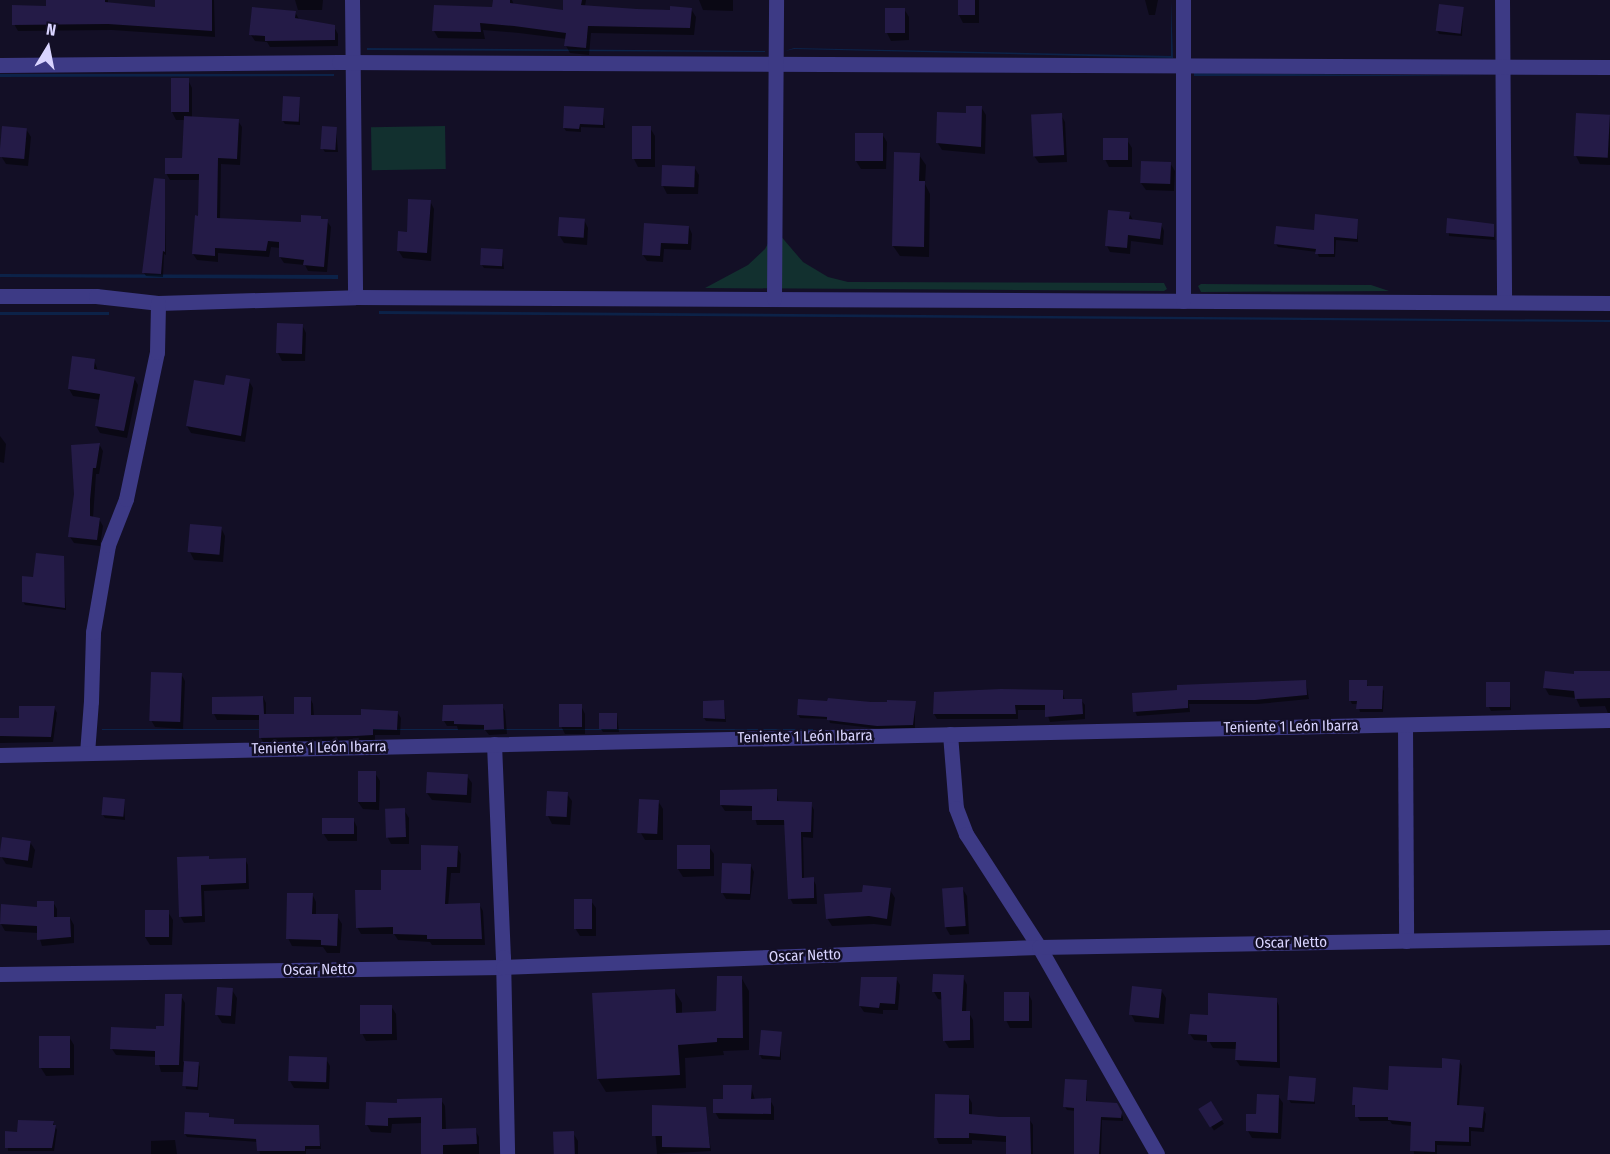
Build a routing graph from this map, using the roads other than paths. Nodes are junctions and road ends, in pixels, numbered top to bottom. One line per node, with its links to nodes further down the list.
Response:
1 (352, 0): 5 (street)
2 (776, 0): 6 (street)
3 (1183, 0): 8 (street)
4 (1502, 0): 9 (street)
5 (353, 62): 6 (street); 7 (street); 12 (street)
6 (776, 63): 8 (street); 13 (street)
7 (0, 65)
8 (1183, 65): 9 (street); 14 (street)
9 (1504, 66): 10 (street); 15 (street)
10 (1610, 66)
11 (0, 296): 16 (street)
12 (355, 297): 13 (street); 16 (street)
13 (774, 299): 14 (street)
14 (1183, 301): 15 (street)
15 (1504, 302): 17 (street)
16 (158, 303): 22 (street)
17 (1610, 303)
18 (1610, 720): 19 (street, Teniente 1 León Ibarra)
19 (1405, 724): 20 (street, Teniente 1 León Ibarra); 25 (street)
20 (950, 734): 21 (street, Teniente 1 León Ibarra); 26 (street)
21 (494, 744): 22 (street, Teniente 1 León Ibarra); 27 (street)
22 (87, 753): 23 (street, Teniente 1 León Ibarra)
23 (0, 754)
24 (1610, 937): 25 (street, Oscar Netto)
25 (1406, 940): 26 (street, Oscar Netto)
26 (1039, 947): 27 (street, Oscar Netto); 30 (street)
27 (503, 967): 28 (street, Oscar Netto); 29 (street)
28 (0, 974)
29 (507, 1154)
30 (1157, 1154)

